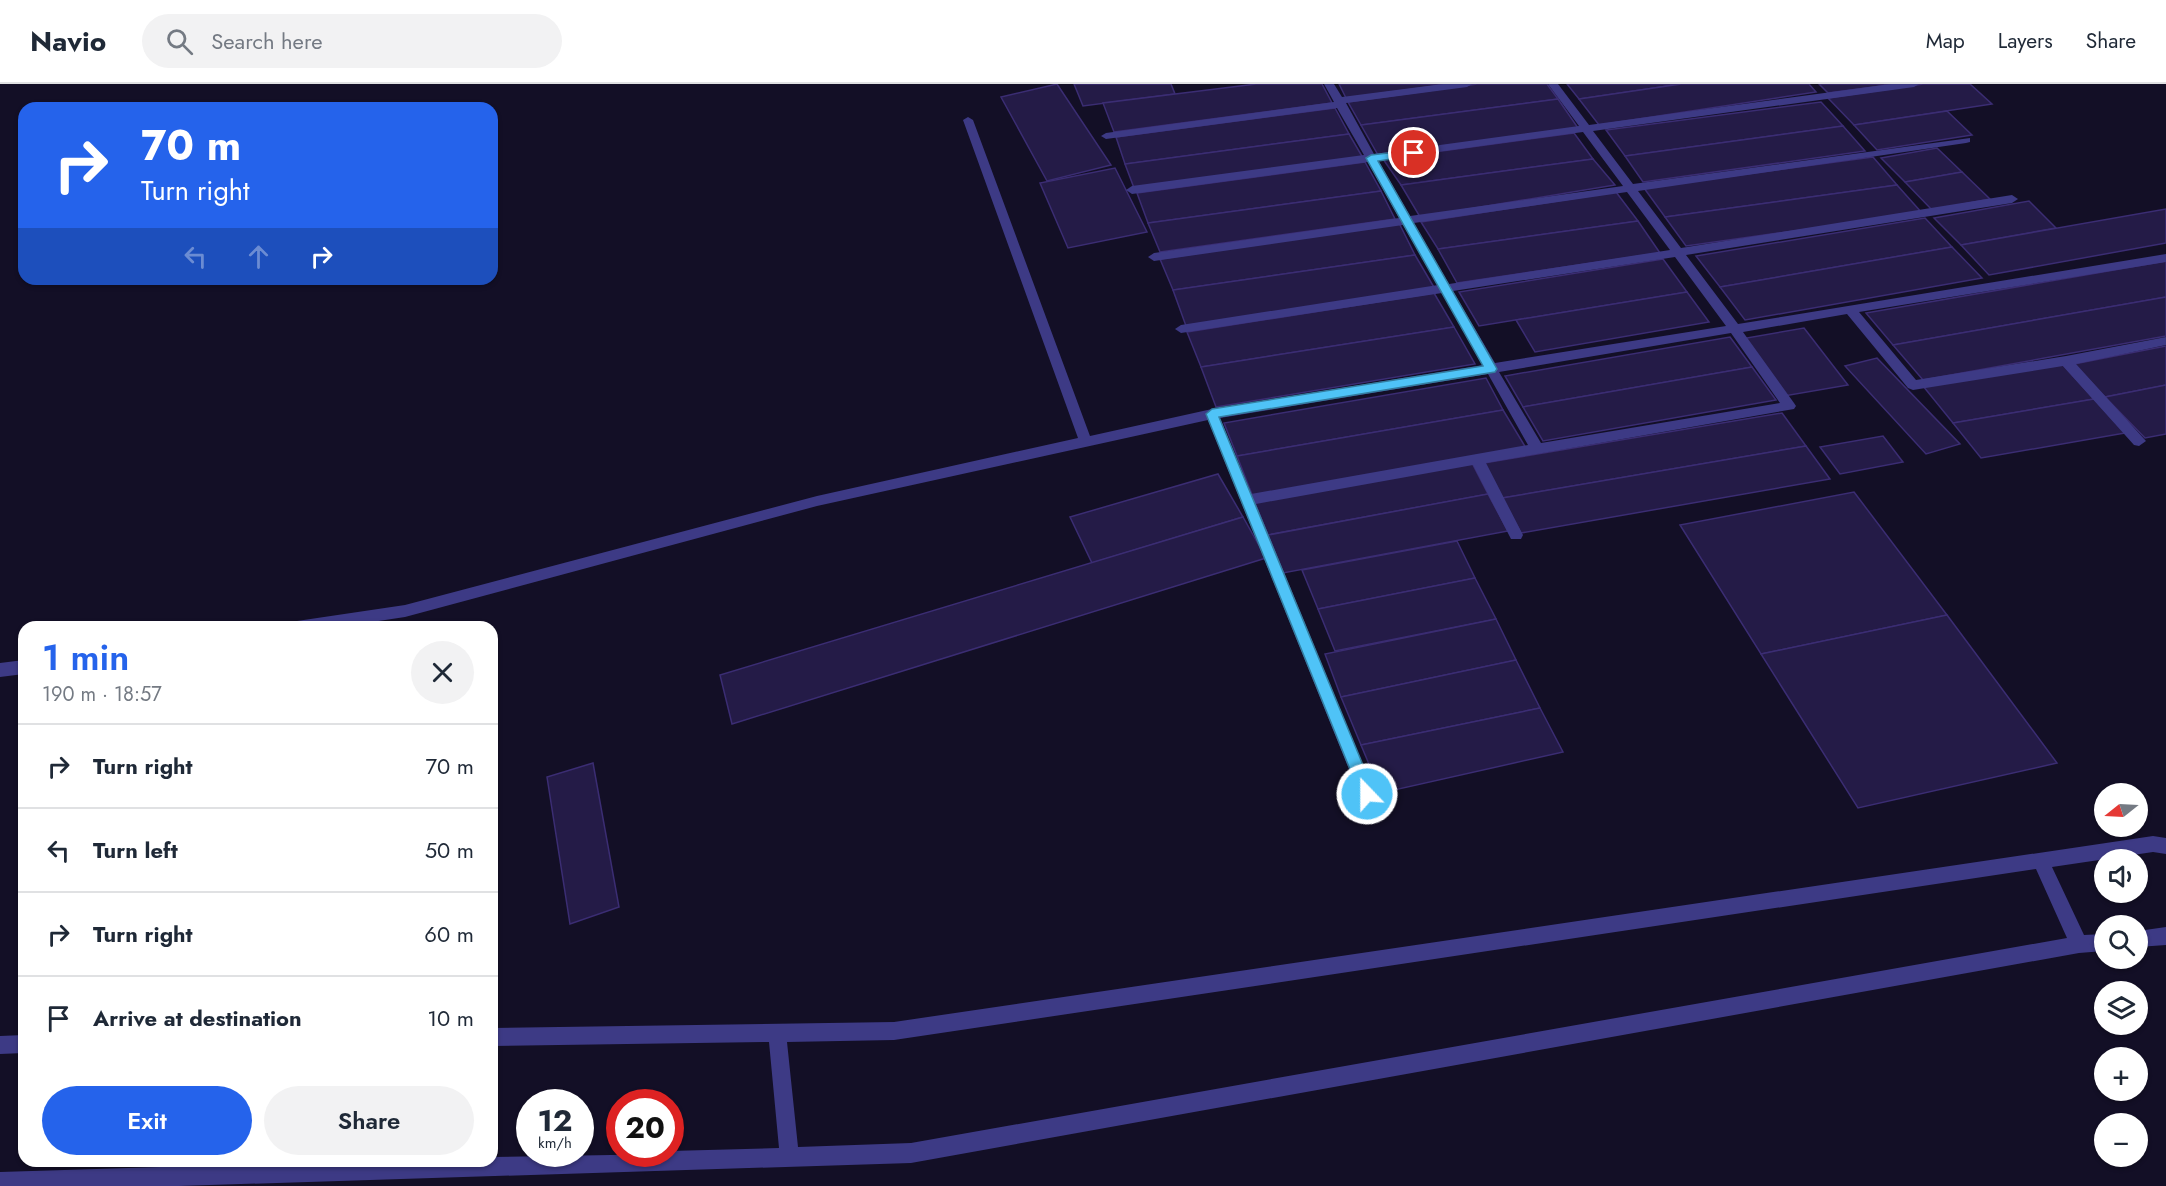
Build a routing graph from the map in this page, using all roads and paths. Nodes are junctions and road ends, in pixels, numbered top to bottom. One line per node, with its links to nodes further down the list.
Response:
1 (1329, 84): 5 (street)
2 (1467, 84): 5 (street)
3 (1552, 84): 7 (street)
4 (1914, 84): 7 (street)
5 (1340, 103): 8 (street); 10 (street)
6 (968, 120): 27 (street)
7 (1586, 130): 10 (street); 11 (street)
8 (1106, 136)
9 (1966, 140): 11 (street)
10 (1371, 158): 12 (street); 14 (street)
11 (1629, 187): 14 (street); 15 (street)
12 (1132, 190)
13 (2012, 199): 15 (street)
14 (1407, 221): 16 (street); 18 (street)
15 (1677, 252): 18 (street); 20 (street)
16 (1154, 257)
17 (2166, 258): 19 (street)
18 (1445, 289): 21 (street); 24 (street)
19 (1849, 309): 20 (street); 23 (street)
20 (1734, 328): 24 (street); 28 (street)
21 (1181, 329)
22 (2166, 341): 23 (street)
23 (2066, 361): 26 (street)
24 (1491, 369): 25 (street); 28 (street)
25 (1212, 414): 27 (street); 30 (street)
26 (2139, 441)
27 (1086, 442): 32 (street)
28 (1537, 449): 29 (street)
29 (1477, 459): 30 (street); 31 (street)
30 (1247, 500): 35 (street)
31 (1516, 535)
32 (338, 621)
33 (18, 668): 34 (street)
34 (0, 670)
35 (1367, 794)
36 (2166, 846): 37 (street)
37 (2041, 861): 41 (street); 42 (street)
38 (2166, 936): 39 (street)
39 (2148, 938)
40 (2094, 943): 41 (street)
41 (2079, 944): 46 (street)
42 (777, 1032): 43 (street); 46 (street)
43 (498, 1037)
44 (18, 1044): 45 (street)
45 (0, 1045)
46 (789, 1156): 47 (street)
47 (498, 1166)
48 (455, 1167): 49 (street)
49 (0, 1182)

